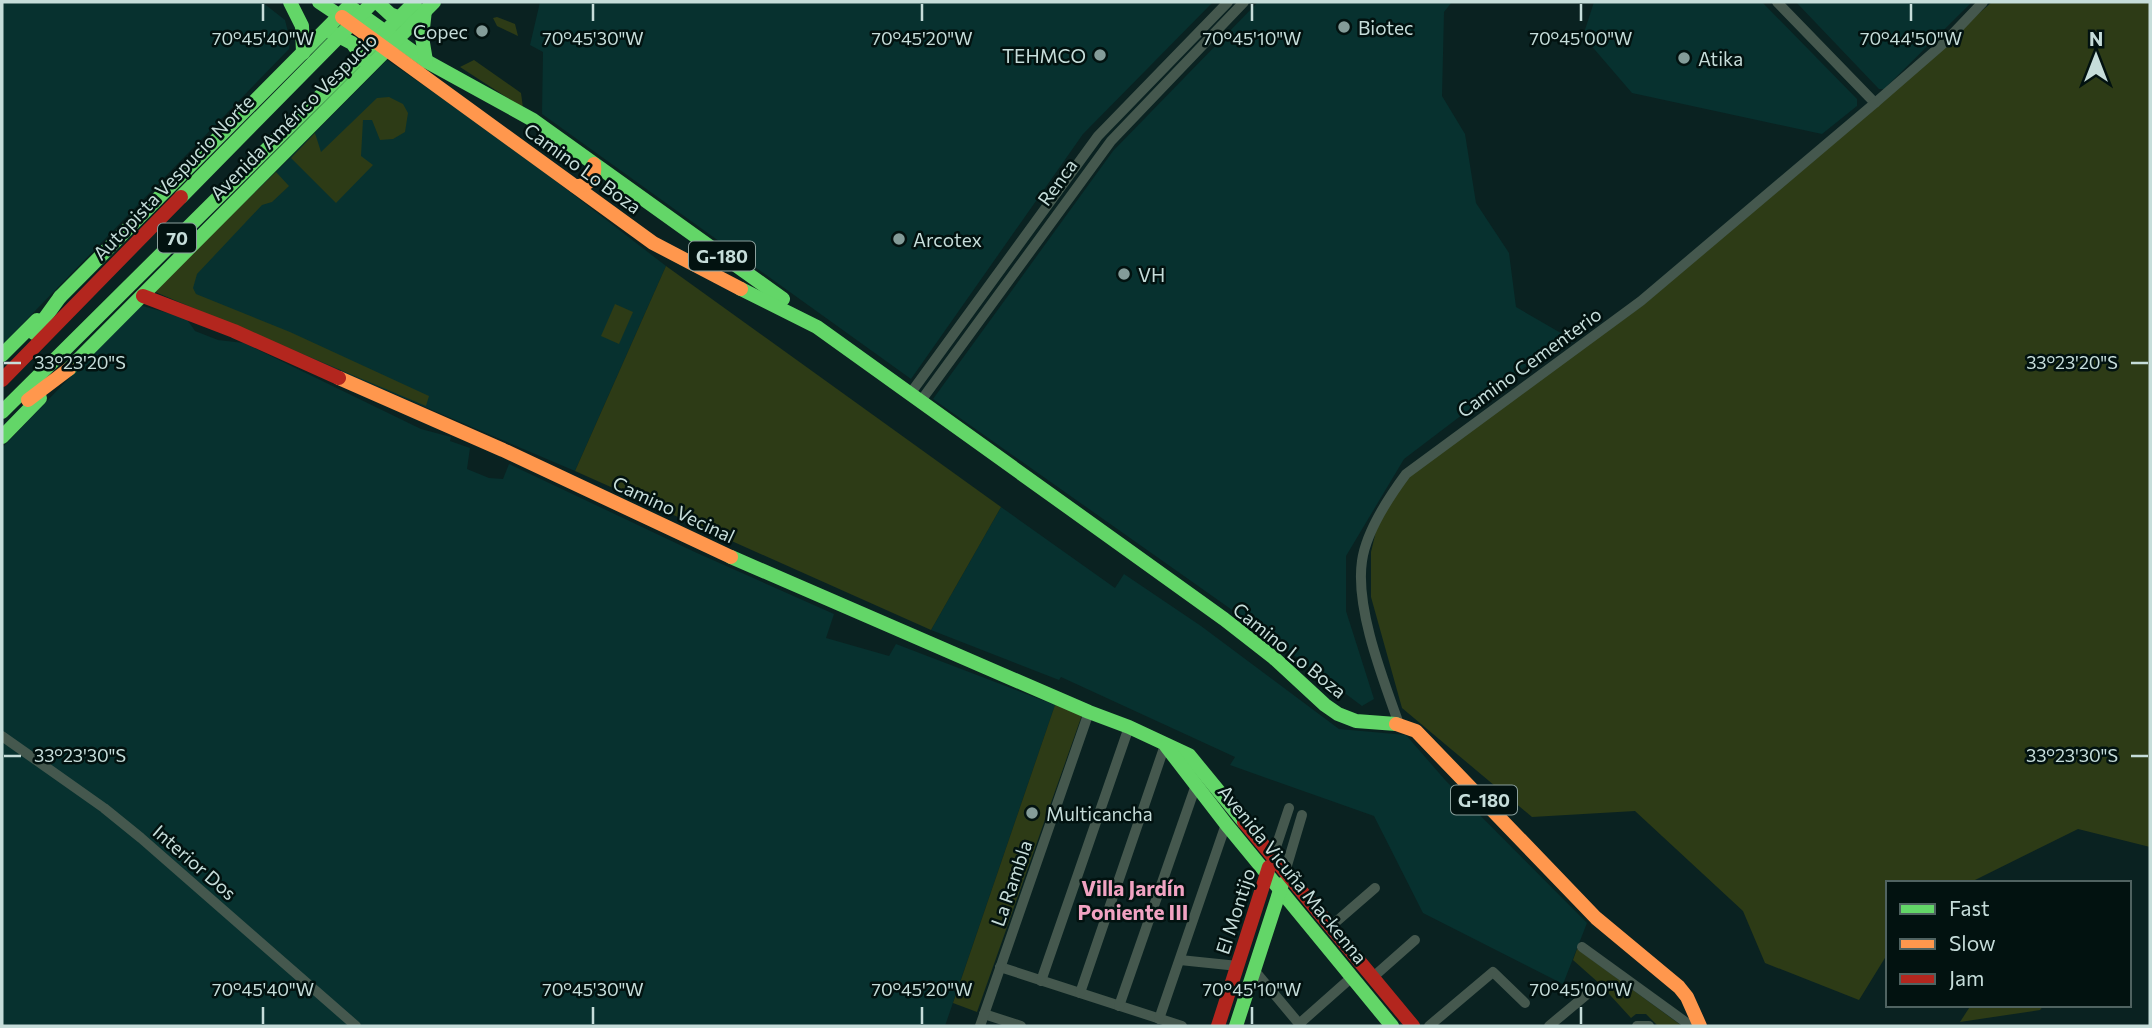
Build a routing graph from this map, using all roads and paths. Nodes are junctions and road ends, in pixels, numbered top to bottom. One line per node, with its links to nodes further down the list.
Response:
1 (290, 2): 12 (main road)
2 (319, 2): 8 (main road, G-180)
3 (375, 2): 9 (main road); 27 (main road, Autopista Vespucio Norte / 70)
4 (1228, 2): 18 (street, Renca)
5 (1244, 2): 19 (street, Renca)
6 (1777, 2): 15 (street)
7 (1983, 2): 15 (street, Camino Cementerio)
8 (346, 6): 10 (main road, Avenida Américo Vespucio); 11 (main road, Camino Lo Boza / G-180)
9 (419, 9): 11 (main road, Avenida Américo Vespucio); 13 (main road); 29 (main road, 70)
10 (325, 30): 12 (main road, Avenida Américo Vespucio); 14 (main road)
11 (391, 45): 13 (main road, Camino Lo Boza / G-180); 14 (main road, Avenida Américo Vespucio); 17 (main road, Camino Lo Boza / G-180)
12 (303, 53): 21 (main road, Avenida Américo Vespucio)
13 (426, 61): 16 (main road, Camino Lo Boza / G-180)
14 (369, 67): 20 (main road, Avenida Américo Vespucio)
15 (1875, 103): 33 (street, Camino Cementerio)
16 (594, 164): 17 (main road); 23 (main road, Camino Lo Boza / G-180)
17 (575, 186): 23 (main road, Camino Lo Boza / G-180)
18 (1050, 200): 19 (street); 22 (street, Renca)
19 (1060, 207): 24 (street, Renca)
20 (143, 296): 26 (main road, Avenida Américo Vespucio); 32 (main road, Camino Vecinal)
21 (60, 297): 25 (main road, Avenida Américo Vespucio); 27 (main road)
22 (962, 324): 24 (street); 28 (street, Renca)
23 (817, 327): 28 (main road, Camino Lo Boza / G-180)
24 (972, 331): 28 (street, Renca)
25 (2, 355)
26 (69, 369): 30 (main road); 31 (main road, Avenida Américo Vespucio)
27 (2, 379)
28 (915, 398): 33 (main road, Camino Lo Boza / G-180)
29 (2, 412)
30 (2, 419)
31 (2, 436)
32 (1089, 712): 34 (main road, Camino Vecinal); 52 (street, La Rambla)
33 (1399, 724): 77 (main road, Camino Lo Boza / G-180)
34 (1129, 727): 36 (main road, Camino Vecinal); 56 (street)
35 (2, 736): 65 (street, Interior Dos)
36 (1166, 745): 37 (main road, Camino Vecinal); 38 (main road, Avenida Vicuña Mackenna); 58 (street)
37 (1189, 755): 42 (main road, Avenida Vicuña Mackenna)
38 (1196, 785): 41 (main road, Avenida Vicuña Mackenna); 60 (street)
39 (1289, 808): 42 (street, El Montijo)
40 (1302, 815): 43 (street, El Montijo)
41 (1226, 824): 44 (main road, Avenida Vicuña Mackenna); 50 (street)
42 (1273, 856): 43 (main road, Avenida Vicuña Mackenna); 44 (main road, El Montijo)
43 (1285, 872): 46 (main road, El Montijo); 47 (main road, Avenida Vicuña Mackenna)
44 (1267, 874): 46 (main road, Avenida Vicuña Mackenna); 51 (main road, El Montijo)
45 (1375, 888): 47 (street)
46 (1280, 890): 53 (main road, El Montijo); 54 (main road, Avenida Vicuña Mackenna)
47 (1330, 927): 55 (main road, Avenida Vicuña Mackenna)
48 (1415, 940): 55 (street)
49 (1582, 947): 76 (street)
50 (1180, 960): 51 (street); 62 (street)
51 (1238, 966): 69 (main road, El Montijo)
52 (1000, 967): 56 (street); 61 (street, La Rambla)
53 (1254, 970): 63 (street); 70 (main road, El Montijo)
54 (1352, 977): 63 (street); 64 (main road, Avenida Vicuña Mackenna)
55 (1372, 978): 71 (main road, Avenida Vicuña Mackenna)
56 (1041, 981): 58 (street)
57 (1591, 991): 73 (street)
58 (1080, 993): 60 (street)
59 (1525, 1003): 72 (street)
60 (1119, 1006): 62 (street)
61 (984, 1014): 66 (street, La Rambla); 67 (street)
62 (1159, 1019): 68 (street)
63 (1300, 1025)
64 (1390, 1025)
65 (356, 1026)
66 (979, 1026)
67 (1021, 1026)
68 (1182, 1026)
69 (1218, 1026)
70 (1236, 1026)
71 (1413, 1026)
72 (1429, 1026)
73 (1549, 1026)
74 (1637, 1026): 75 (street)
75 (1649, 1026)
76 (1691, 1026)
77 (1700, 1026)

